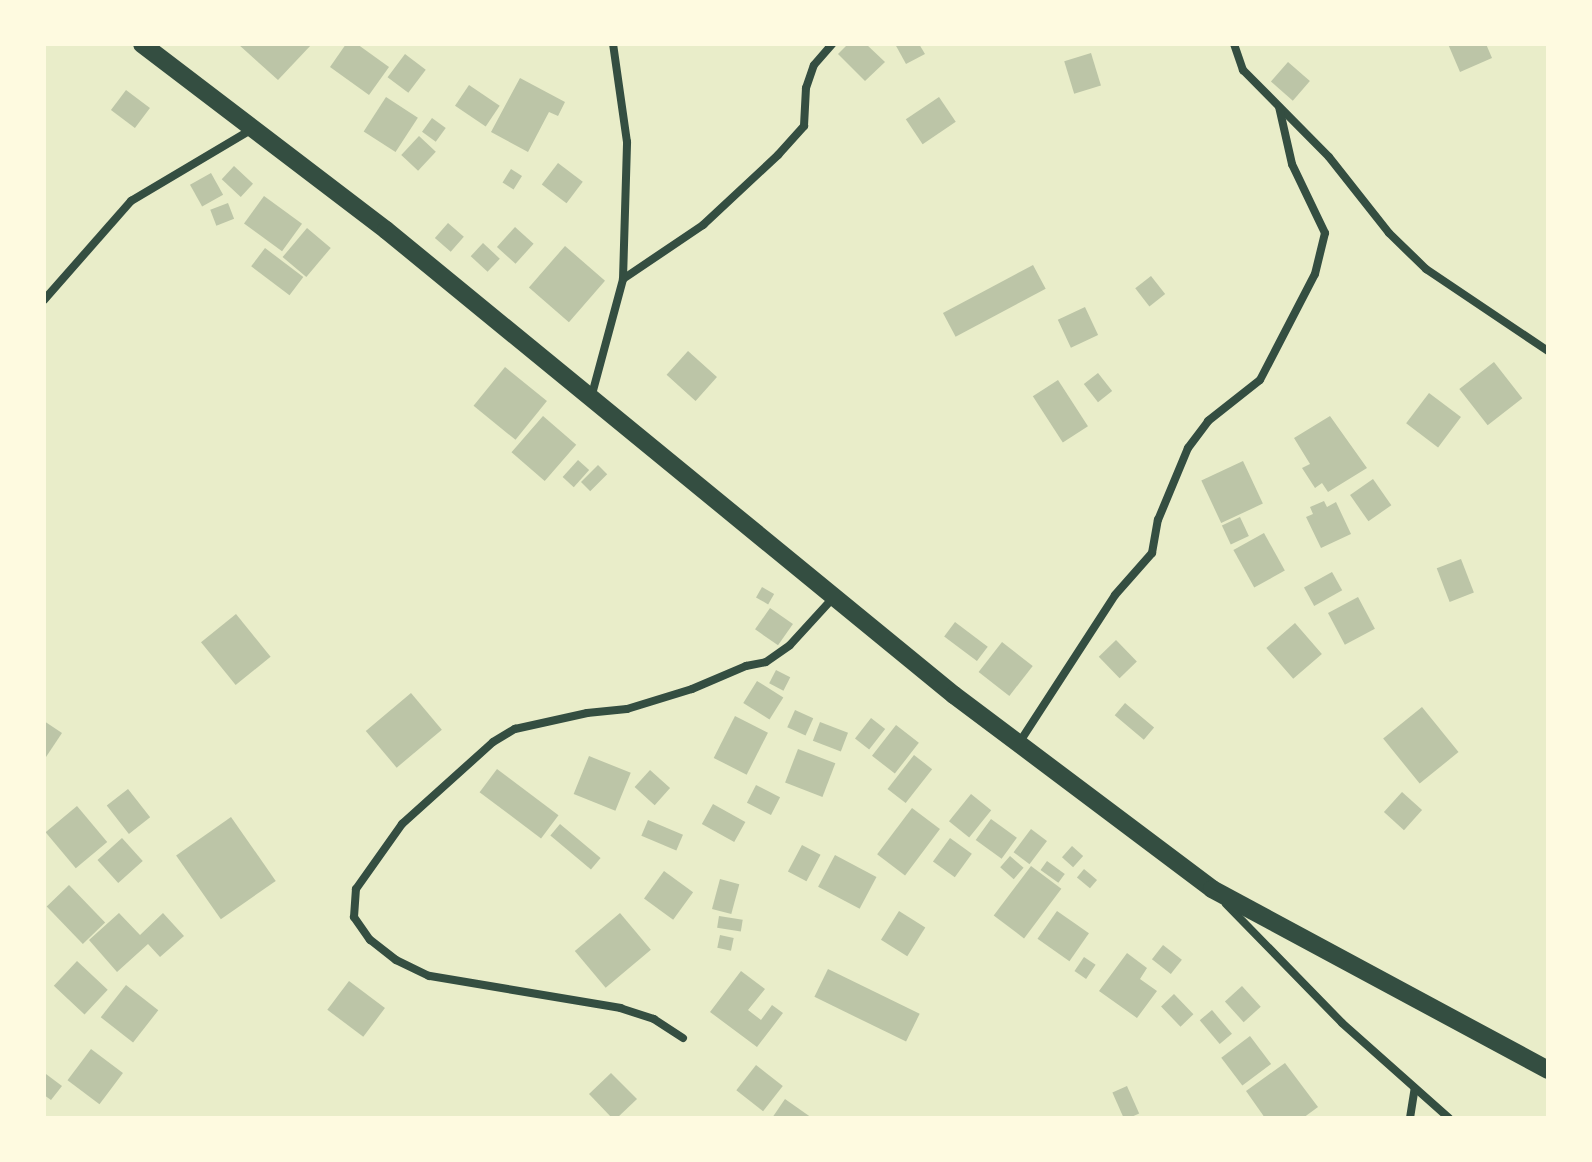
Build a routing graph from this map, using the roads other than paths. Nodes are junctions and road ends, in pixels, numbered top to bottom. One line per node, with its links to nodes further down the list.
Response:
1 (142, 44): 6 (main road)
2 (613, 44): 7 (street)
3 (832, 44): 7 (street)
4 (1234, 44): 5 (street)
5 (1279, 107): 9 (street); 12 (street)
6 (255, 128): 8 (street); 10 (main road)
7 (623, 279): 10 (street)
8 (44, 300)
9 (1548, 351)
10 (591, 399): 11 (main road)
11 (833, 598): 12 (main road); 14 (street)
12 (1019, 744): 13 (main road)
13 (1212, 889): 15 (main road); 16 (street)
14 (683, 1038)
15 (1548, 1070)
16 (1415, 1088): 17 (street); 18 (street)
17 (1410, 1118)
18 (1449, 1118)

